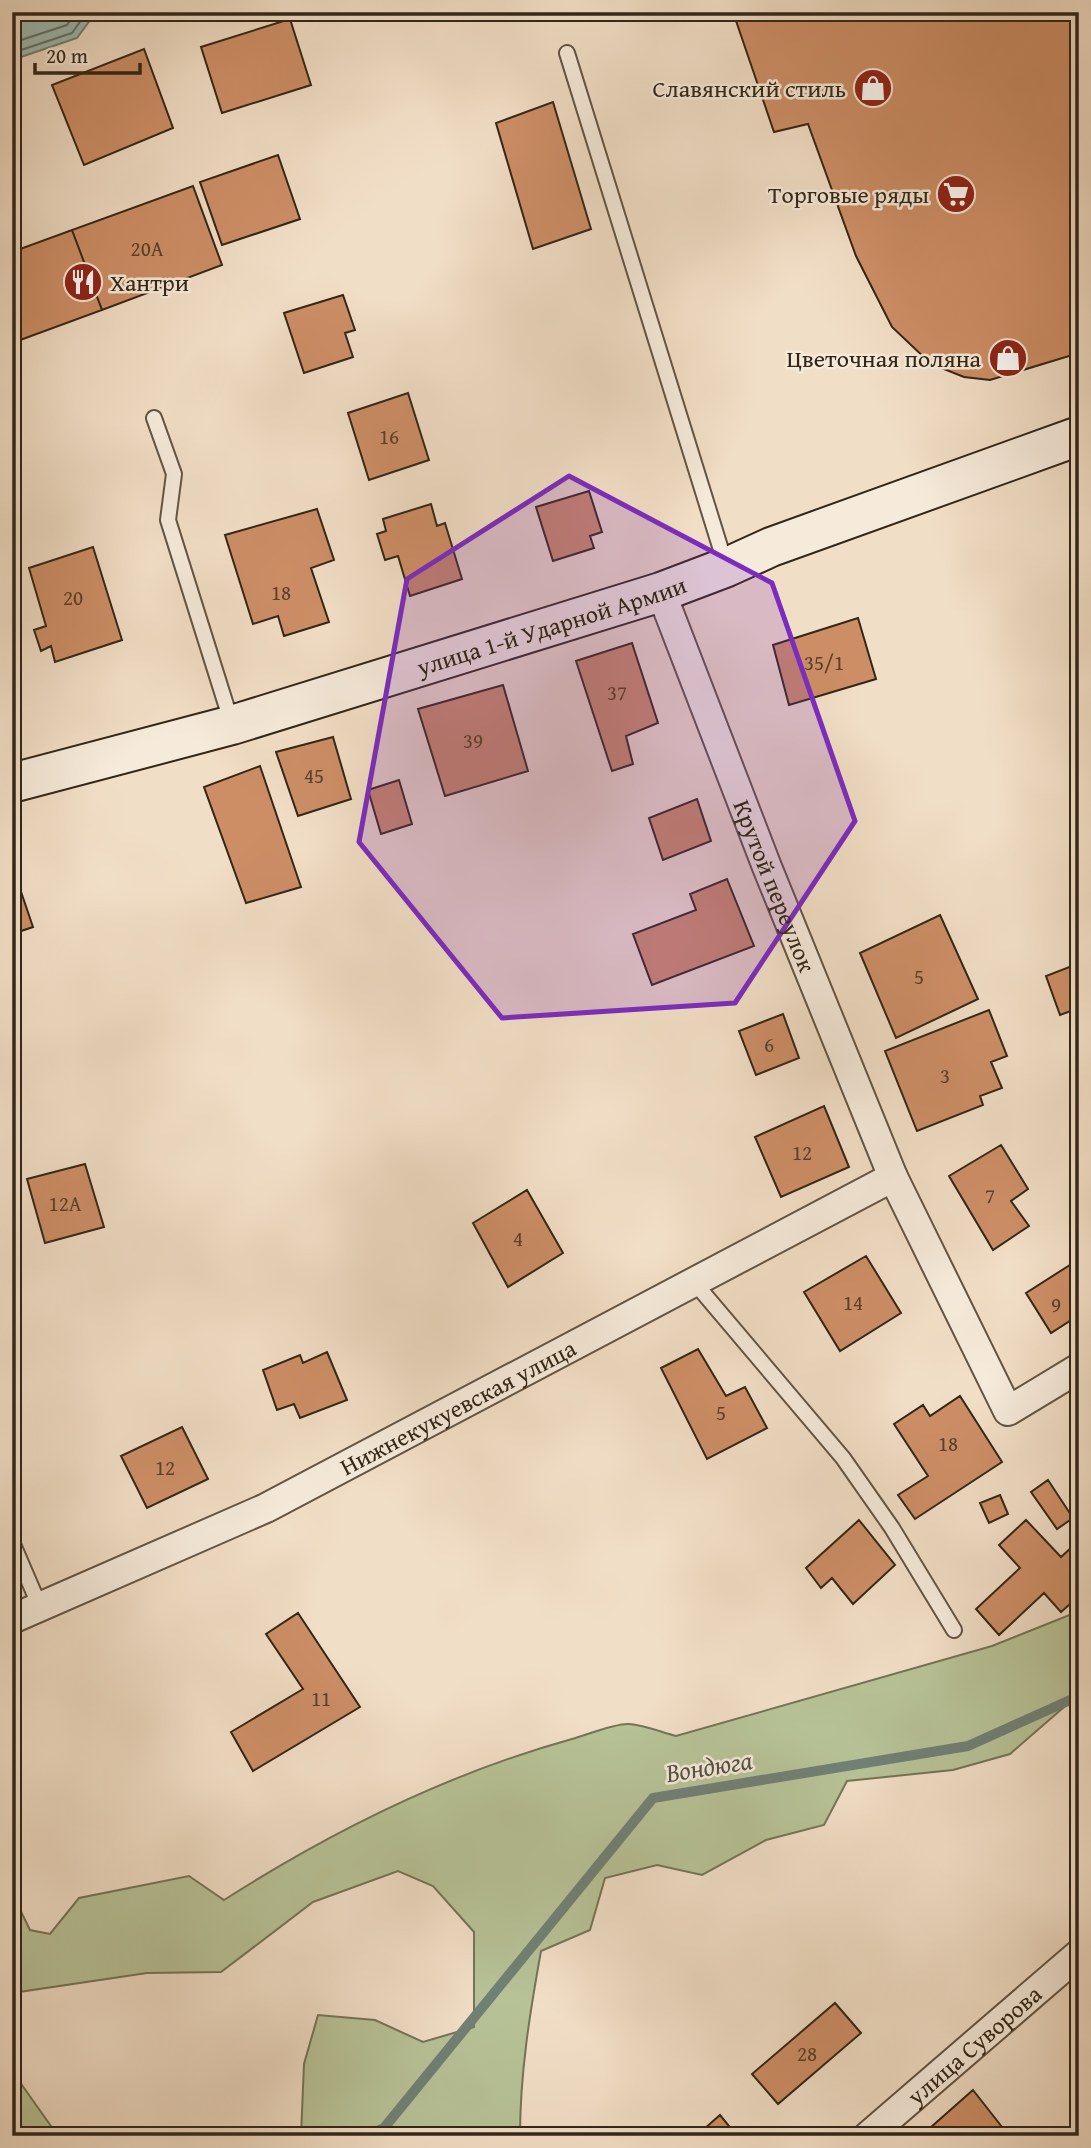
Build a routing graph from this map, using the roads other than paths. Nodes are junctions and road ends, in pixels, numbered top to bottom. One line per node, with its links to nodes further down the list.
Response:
1 (567, 53): 4 (lane)
2 (154, 418): 6 (lane)
3 (1079, 436): 4 (main road, улица 1-й Ударной Армии)
4 (727, 567): 5 (main road, улица 1-й Ударной Армии)
5 (661, 592): 6 (main road, улица 1-й Ударной Армии); 8 (street, Крутой переулок)
6 (232, 726): 7 (main road, улица 1-й Ударной Армии)
7 (12, 783)
8 (893, 1177): 9 (street, Нижнекукуевская улица); 10 (street, Крутой переулок)
9 (694, 1282): 12 (street, Нижнекукуевская улица); 14 (lane)
10 (1079, 1368)
11 (12, 1542): 12 (lane)
12 (40, 1607): 13 (street, Нижнекукуевская улица)
13 (12, 1619)
14 (954, 1630)
15 (1079, 1954): 16 (street, улица Суворова)
16 (868, 2136)

